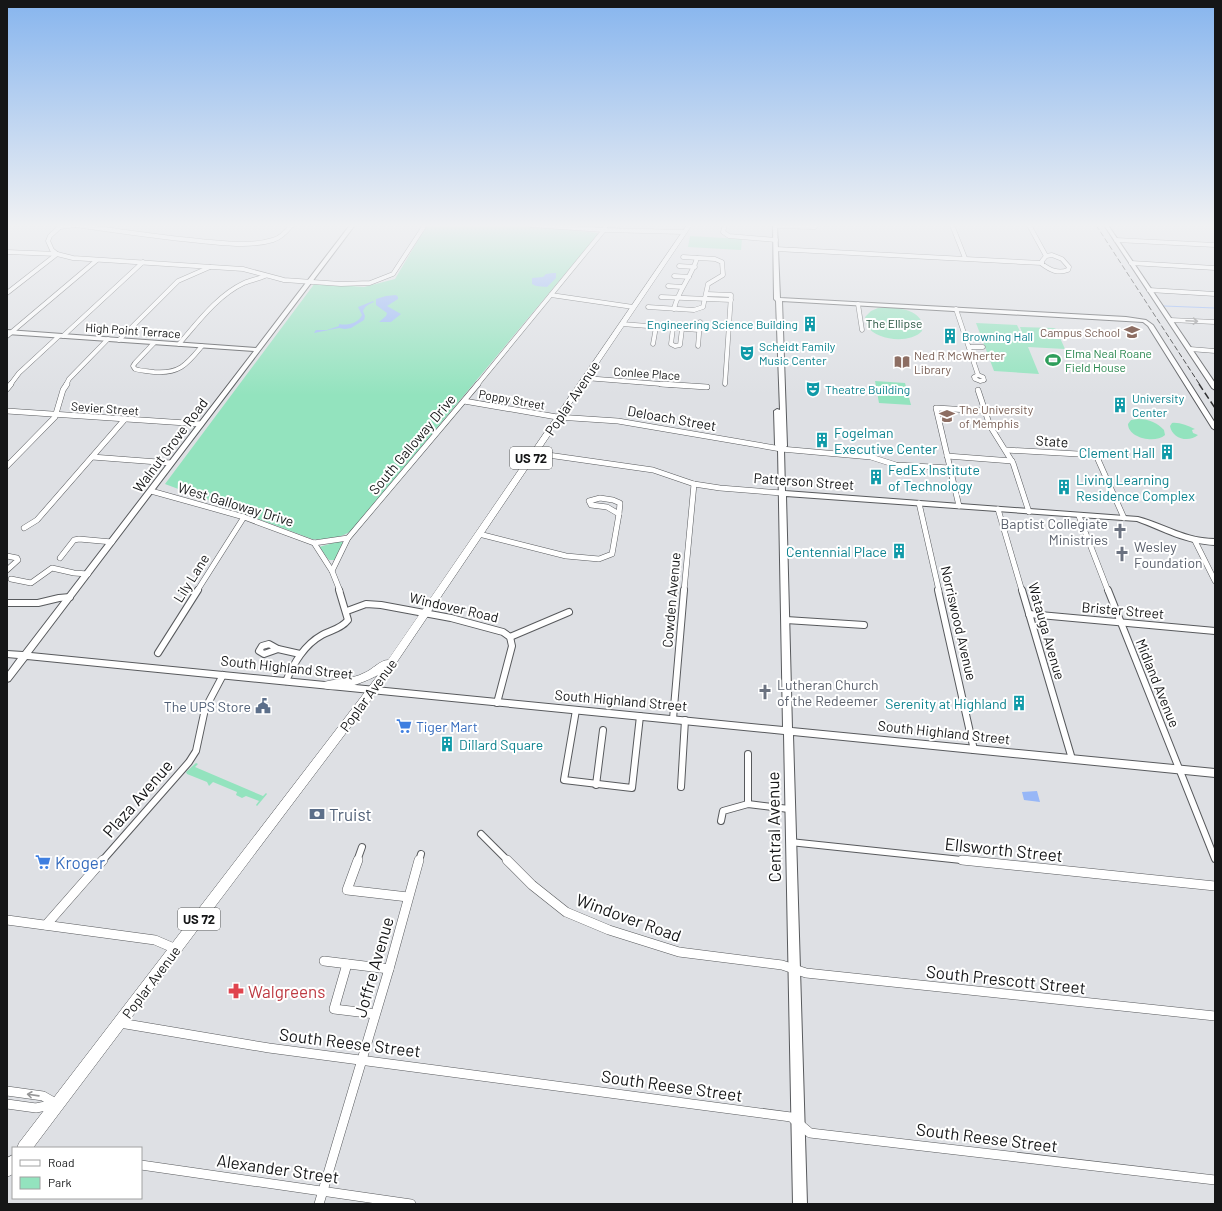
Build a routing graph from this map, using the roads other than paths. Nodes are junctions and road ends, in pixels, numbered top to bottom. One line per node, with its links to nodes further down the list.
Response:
1 (23, 282): 18 (street)
2 (71, 282): 39 (street)
3 (121, 282): 40 (street)
4 (177, 282): 42 (street)
5 (248, 282): 44 (street)
6 (304, 282): 7 (street)
7 (310, 282): 8 (street); 51 (main road, Walnut Grove Road)
8 (374, 282)
9 (562, 282): 20 (street, South Galloway Drive)
10 (650, 282): 26 (main road, Poplar Avenue / US 72)
11 (686, 282): 16 (street)
12 (712, 282): 21 (street)
13 (777, 282): 24 (main road, Central Avenue)
14 (1143, 282): 17 (main road)
15 (668, 286): 16 (street)
16 (682, 287): 23 (street)
17 (1149, 290): 19 (street); 30 (main road)
18 (7, 294)
19 (1215, 294)
20 (551, 295): 26 (street); 60 (street, South Galloway Drive)
21 (706, 296): 23 (street); 28 (street); 55 (street)
22 (661, 297): 23 (street)
23 (676, 298): 28 (street)
24 (777, 299): 25 (main road); 68 (main road, Central Avenue)
25 (858, 304): 29 (main road); 38 (street)
26 (633, 307): 33 (main road, Poplar Avenue / US 72)
27 (648, 307): 28 (street)
28 (674, 309)
29 (956, 309): 48 (street); 67 (main road)
30 (1170, 320): 32 (street, one-way to 32); 50 (main road)
31 (700, 322): 37 (street)
32 (1215, 322)
33 (622, 324): 34 (street); 54 (main road, Poplar Avenue / US 72)
34 (656, 327): 35 (street); 45 (street)
35 (673, 328): 36 (street); 36 (street)
36 (682, 329): 37 (street)
37 (700, 330): 47 (street)
38 (862, 330)
39 (9, 334): 40 (main road, High Point Terrace)
40 (61, 336): 41 (main road, High Point Terrace); 58 (street)
41 (108, 339): 42 (main road, High Point Terrace); 63 (street)
42 (119, 340): 43 (main road, High Point Terrace)
43 (154, 343): 44 (main road, High Point Terrace); 46 (street)
44 (179, 344): 46 (main road, High Point Terrace)
45 (653, 344)
46 (202, 346): 51 (main road, High Point Terrace)
47 (698, 346)
48 (969, 347): 49 (street); 53 (street)
49 (983, 347)
50 (1190, 349): 52 (street); 57 (main road)
51 (258, 350): 66 (main road, Walnut Grove Road)
52 (1215, 351)
53 (978, 376)
54 (585, 378): 56 (street, Conlee Place); 64 (main road, Poplar Avenue / US 72)
55 (725, 384)
56 (707, 387)
57 (1215, 388)
58 (7, 389)
59 (978, 390): 62 (street)
60 (464, 401): 64 (street, Poppy Street); 90 (street, South Galloway Drive)
61 (7, 411): 63 (street, Sevier Street)
62 (985, 411): 69 (street); 71 (street)
63 (56, 414): 65 (street, Sevier Street); 75 (street)
64 (557, 417): 68 (street, Deloach Street); 70 (main road, Poplar Avenue / US 72)
65 (124, 419): 66 (street, Sevier Street); 72 (street)
66 (201, 424): 74 (main road, Walnut Grove Road)
67 (1215, 428)
68 (781, 449): 76 (street, Deloach Street); 79 (main road, Central Avenue)
69 (1006, 450): 73 (street); 87 (street, State)
70 (534, 453): 77 (street, Patterson Street); 89 (main road, Poplar Avenue / US 72)
71 (947, 456): 73 (street); 76 (street)
72 (92, 457): 74 (street); 88 (street)
73 (1012, 461): 83 (street)
74 (172, 463): 78 (main road, Walnut Grove Road)
75 (7, 466)
76 (950, 468): 81 (street)
77 (694, 484): 79 (street, Patterson Street); 127 (street, Cowden Avenue)
78 (151, 491): 86 (street, West Galloway Drive); 92 (main road, Walnut Grove Road)
79 (782, 493): 80 (main road, Patterson Street); 108 (main road, Central Avenue)
80 (919, 503): 81 (main road, Patterson Street); 131 (street, Norriswood Avenue)
81 (959, 506): 82 (main road, Patterson Street)
82 (998, 509): 83 (main road, Patterson Street); 107 (street, Watauga Avenue)
83 (1029, 512): 85 (main road, Patterson Street)
84 (619, 514): 84 (street); 89 (street)
85 (1079, 516): 87 (main road, Patterson Street); 109 (street, Midland Avenue)
86 (244, 517): 94 (street, West Galloway Drive); 114 (street, Lily Lane)
87 (1124, 518): 91 (main road, Patterson Street)
88 (24, 528)
89 (479, 534): 106 (main road, Poplar Avenue / US 72)
90 (348, 538): 94 (street, West Galloway Drive); 98 (street, South Galloway Drive)
91 (1195, 541): 93 (main road, Patterson Street); 101 (street)
92 (112, 542): 96 (street); 99 (main road, Walnut Grove Road)
93 (1215, 542)
94 (314, 543): 98 (street)
95 (7, 556): 97 (street)
96 (60, 558)
97 (7, 570)
98 (332, 570): 104 (street)
99 (88, 574): 100 (street); 102 (main road, Walnut Grove Road)
100 (11, 579)
101 (1215, 581)
102 (70, 597): 103 (street); 118 (main road, Walnut Grove Road)
103 (7, 603)
104 (348, 611): 106 (street, Windover Road); 116 (street)
105 (569, 612): 112 (street)
106 (426, 613): 112 (street, Windover Road); 117 (main road, Poplar Avenue / US 72)
107 (1029, 614): 109 (street, Brister Street); 133 (street, Watauga Avenue)
108 (786, 620): 110 (street); 130 (main road, Central Avenue)
109 (1120, 621): 111 (street, Brister Street); 134 (street, Midland Avenue)
110 (864, 625)
111 (1215, 631)
112 (510, 637): 124 (street, Windover Road)
113 (278, 649): 116 (street)
114 (158, 653)
115 (7, 654): 118 (main road, South Highland Street)
116 (300, 654): 121 (street)
117 (397, 655): 122 (main road); 123 (main road, Poplar Avenue / US 72)
118 (25, 656): 119 (main road, South Highland Street); 120 (main road, Walnut Grove Road)
119 (223, 675): 121 (main road, South Highland Street); 149 (street, Plaza Avenue)
120 (7, 679)
121 (286, 681): 122 (main road, South Highland Street)
122 (327, 685): 123 (main road, South Highland Street)
123 (373, 690): 124 (main road, South Highland Street); 150 (main road, Poplar Avenue / US 72)
124 (497, 703): 125 (main road, South Highland Street)
125 (576, 710): 126 (main road, South Highland Street); 136 (street)
126 (640, 716): 127 (main road, South Highland Street); 136 (street)
127 (673, 719): 128 (main road, South Highland Street)
128 (685, 720): 130 (main road, South Highland Street); 137 (street)
129 (604, 730): 136 (street)
130 (788, 731): 131 (main road, South Highland Street); 139 (main road, Central Avenue)
131 (974, 750): 133 (main road, South Highland Street)
132 (748, 754): 138 (street)
133 (1072, 760): 134 (main road, South Highland Street)
134 (1180, 770): 135 (main road, South Highland Street); 145 (street, Midland Avenue)
135 (1215, 773)
136 (596, 785)
137 (681, 787)
138 (748, 804): 139 (street); 140 (street)
139 (789, 808): 142 (main road, Central Avenue)
140 (721, 820)
141 (481, 834): 154 (street, Windover Road)
142 (790, 842): 146 (street, Ellsworth Street); 154 (main road, Central Avenue)
143 (362, 847): 147 (street)
144 (420, 854): 147 (street, Joffre Avenue)
145 (1215, 859)
146 (1215, 886)
147 (408, 897): 153 (street, Joffre Avenue)
148 (7, 920): 149 (street)
149 (46, 925): 150 (street)
150 (176, 949): 157 (main road, Poplar Avenue / US 72)
151 (324, 962): 152 (street)
152 (347, 964): 153 (street); 155 (street)
153 (389, 969): 155 (street, Joffre Avenue)
154 (794, 970): 156 (street, South Prescott Street); 162 (main road, Central Avenue)
155 (375, 1014): 158 (street, Joffre Avenue)
156 (1215, 1016)
157 (120, 1023): 158 (street, South Reese Street); 161 (main road, Poplar Avenue / US 72)
158 (362, 1060): 162 (street, South Reese Street); 166 (street, Joffre Avenue)
159 (7, 1091): 161 (street, one-way to 159)
160 (7, 1104): 161 (street)
161 (57, 1104): 163 (main road, Poplar Avenue / US 72)
162 (798, 1124): 165 (street, South Reese Street); 169 (main road, Central Avenue)
163 (26, 1147)
164 (142, 1165): 166 (street, Alexander Street)
165 (1215, 1180)
166 (323, 1191): 167 (street, Joffre Avenue); 168 (street, Alexander Street)
167 (319, 1204)
168 (411, 1204)
169 (800, 1204)

